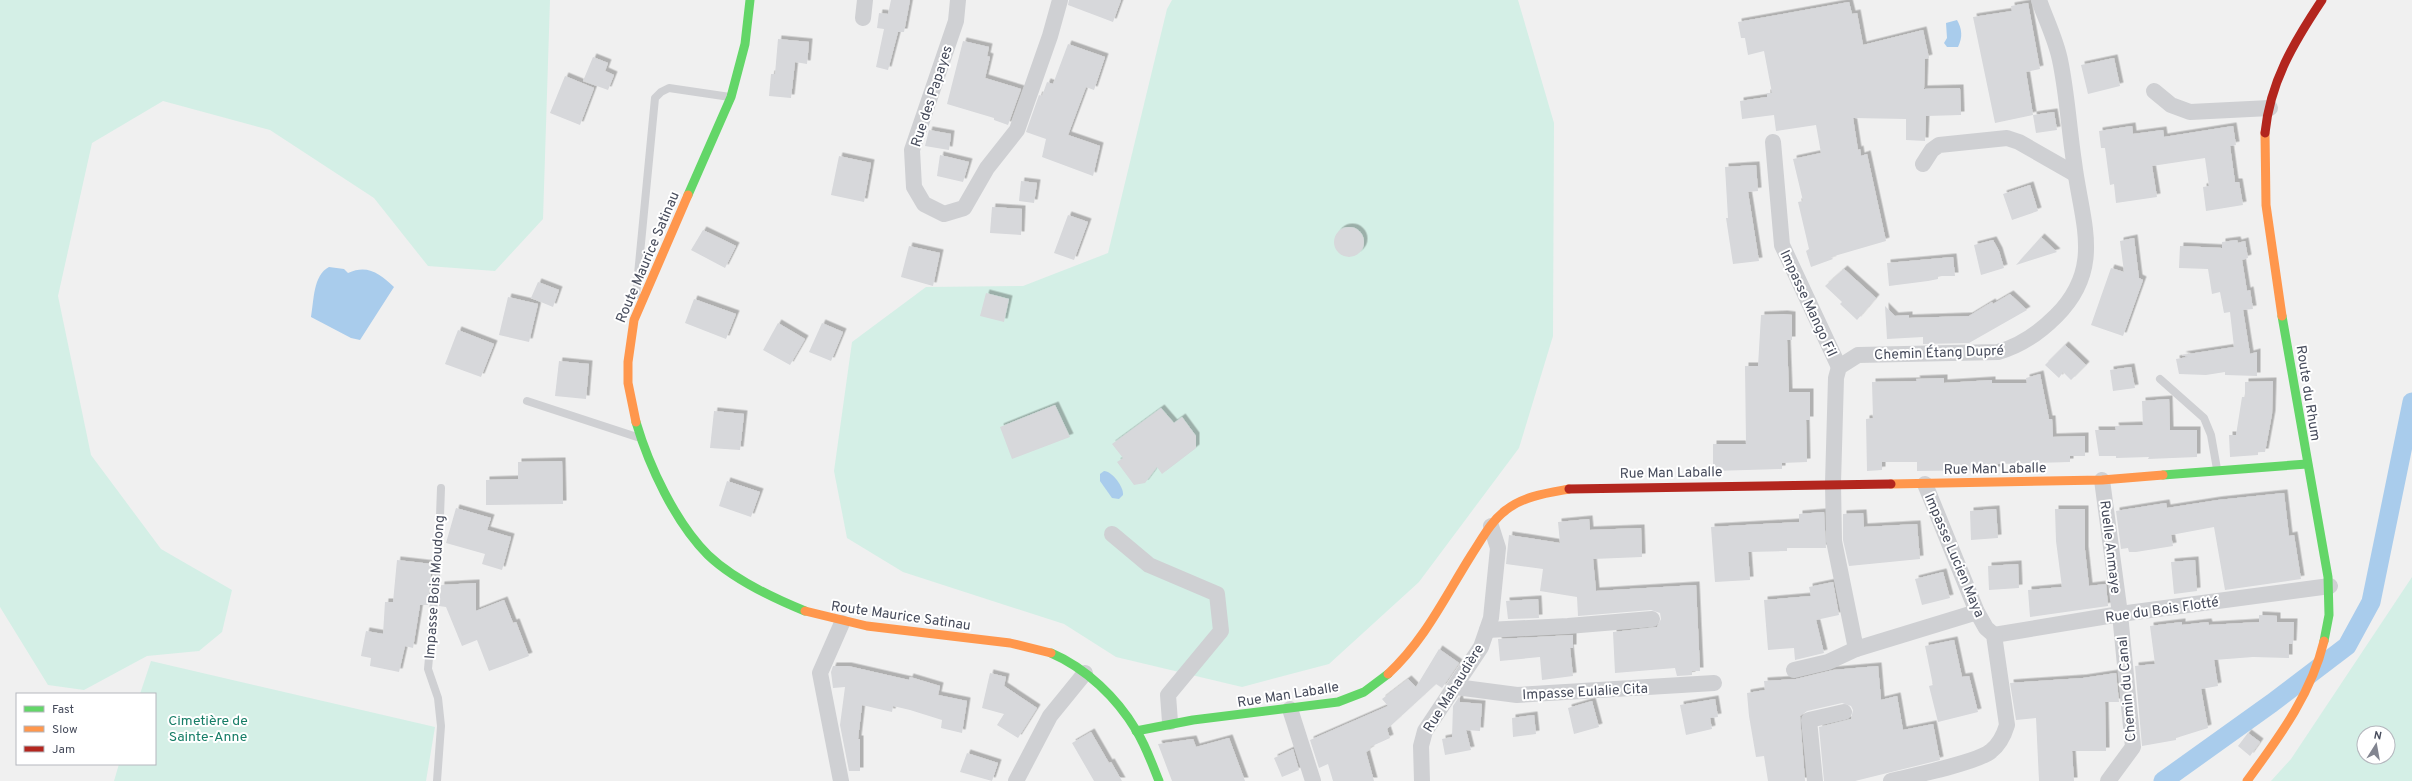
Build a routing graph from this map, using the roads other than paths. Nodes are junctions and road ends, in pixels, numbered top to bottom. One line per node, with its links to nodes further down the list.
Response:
1 (750, 0): 9 (street, Route Maurice Satinau)
2 (865, 0): 7 (street)
3 (958, 0): 4 (street, Rue des Papayes)
4 (1060, 0)
5 (2039, 0): 13 (street, Chemin Étang Dupré)
6 (2322, 0): 10 (street, Route du Rhum)
7 (862, 18)
8 (2154, 91): 10 (street)
9 (731, 97): 14 (street, Route Maurice Satinau); 14 (lane)
10 (2270, 108): 19 (street, Route du Rhum)
11 (1773, 142): 15 (street, Impasse Mango Fil)
12 (1923, 164): 13 (street)
13 (2075, 174): 15 (street, Chemin Étang Dupré)
14 (634, 320): 18 (street, Route Maurice Satinau)
15 (1839, 367): 22 (street)
16 (2160, 379): 20 (lane)
17 (528, 401): 18 (lane)
18 (641, 438): 31 (street, Route Maurice Satinau)
19 (2307, 464): 20 (street, Rue Man Laballe); 27 (street, Route du Rhum)
20 (2218, 471): 21 (street, Rue Man Laballe)
21 (2102, 480): 23 (street, Rue Man Laballe); 29 (street, Ruelle Anmaye)
22 (1833, 482): 23 (street, Rue Man Laballe); 25 (street, Rue Man Laballe); 34 (street)
23 (1924, 484): 28 (street, Impasse Lucien Maya)
24 (441, 488): 43 (lane, Impasse Bois Moudong)
25 (1491, 526): 32 (street, Rue Mahaudière); 39 (street, Rue Man Laballe)
26 (1112, 534): 41 (street)
27 (2330, 586): 29 (street, Rue du Bois Flotté); 52 (street, Route du Rhum)
28 (1977, 612): 33 (street, Impasse Lucien Maya); 34 (street)
29 (2120, 614): 33 (street, Rue du Bois Flotté); 51 (street, Chemin du Canal)
30 (1652, 619): 32 (street)
31 (842, 623): 36 (street, Route Maurice Satinau); 44 (street)
32 (1487, 630): 38 (street, Rue Mahaudière)
33 (1994, 635): 50 (street)
34 (1856, 649): 35 (street)
35 (1794, 670)
36 (1085, 673): 42 (street, Route Maurice Satinau); 45 (street)
37 (1714, 683): 38 (street, Impasse Eulalie Cita)
38 (1456, 687): 48 (street, Rue Mahaudière)
39 (1290, 709): 41 (street, Rue Man Laballe); 47 (street)
40 (1844, 712): 49 (street)
41 (1170, 722): 42 (street, Rue Man Laballe)
42 (1136, 731): 46 (street, Route Maurice Satinau)
43 (437, 781)
44 (840, 781)
45 (1016, 781)
46 (1159, 781)
47 (1313, 781)
48 (1422, 781)
49 (1815, 781)
50 (1891, 781)
51 (2108, 781)
52 (2247, 781)

